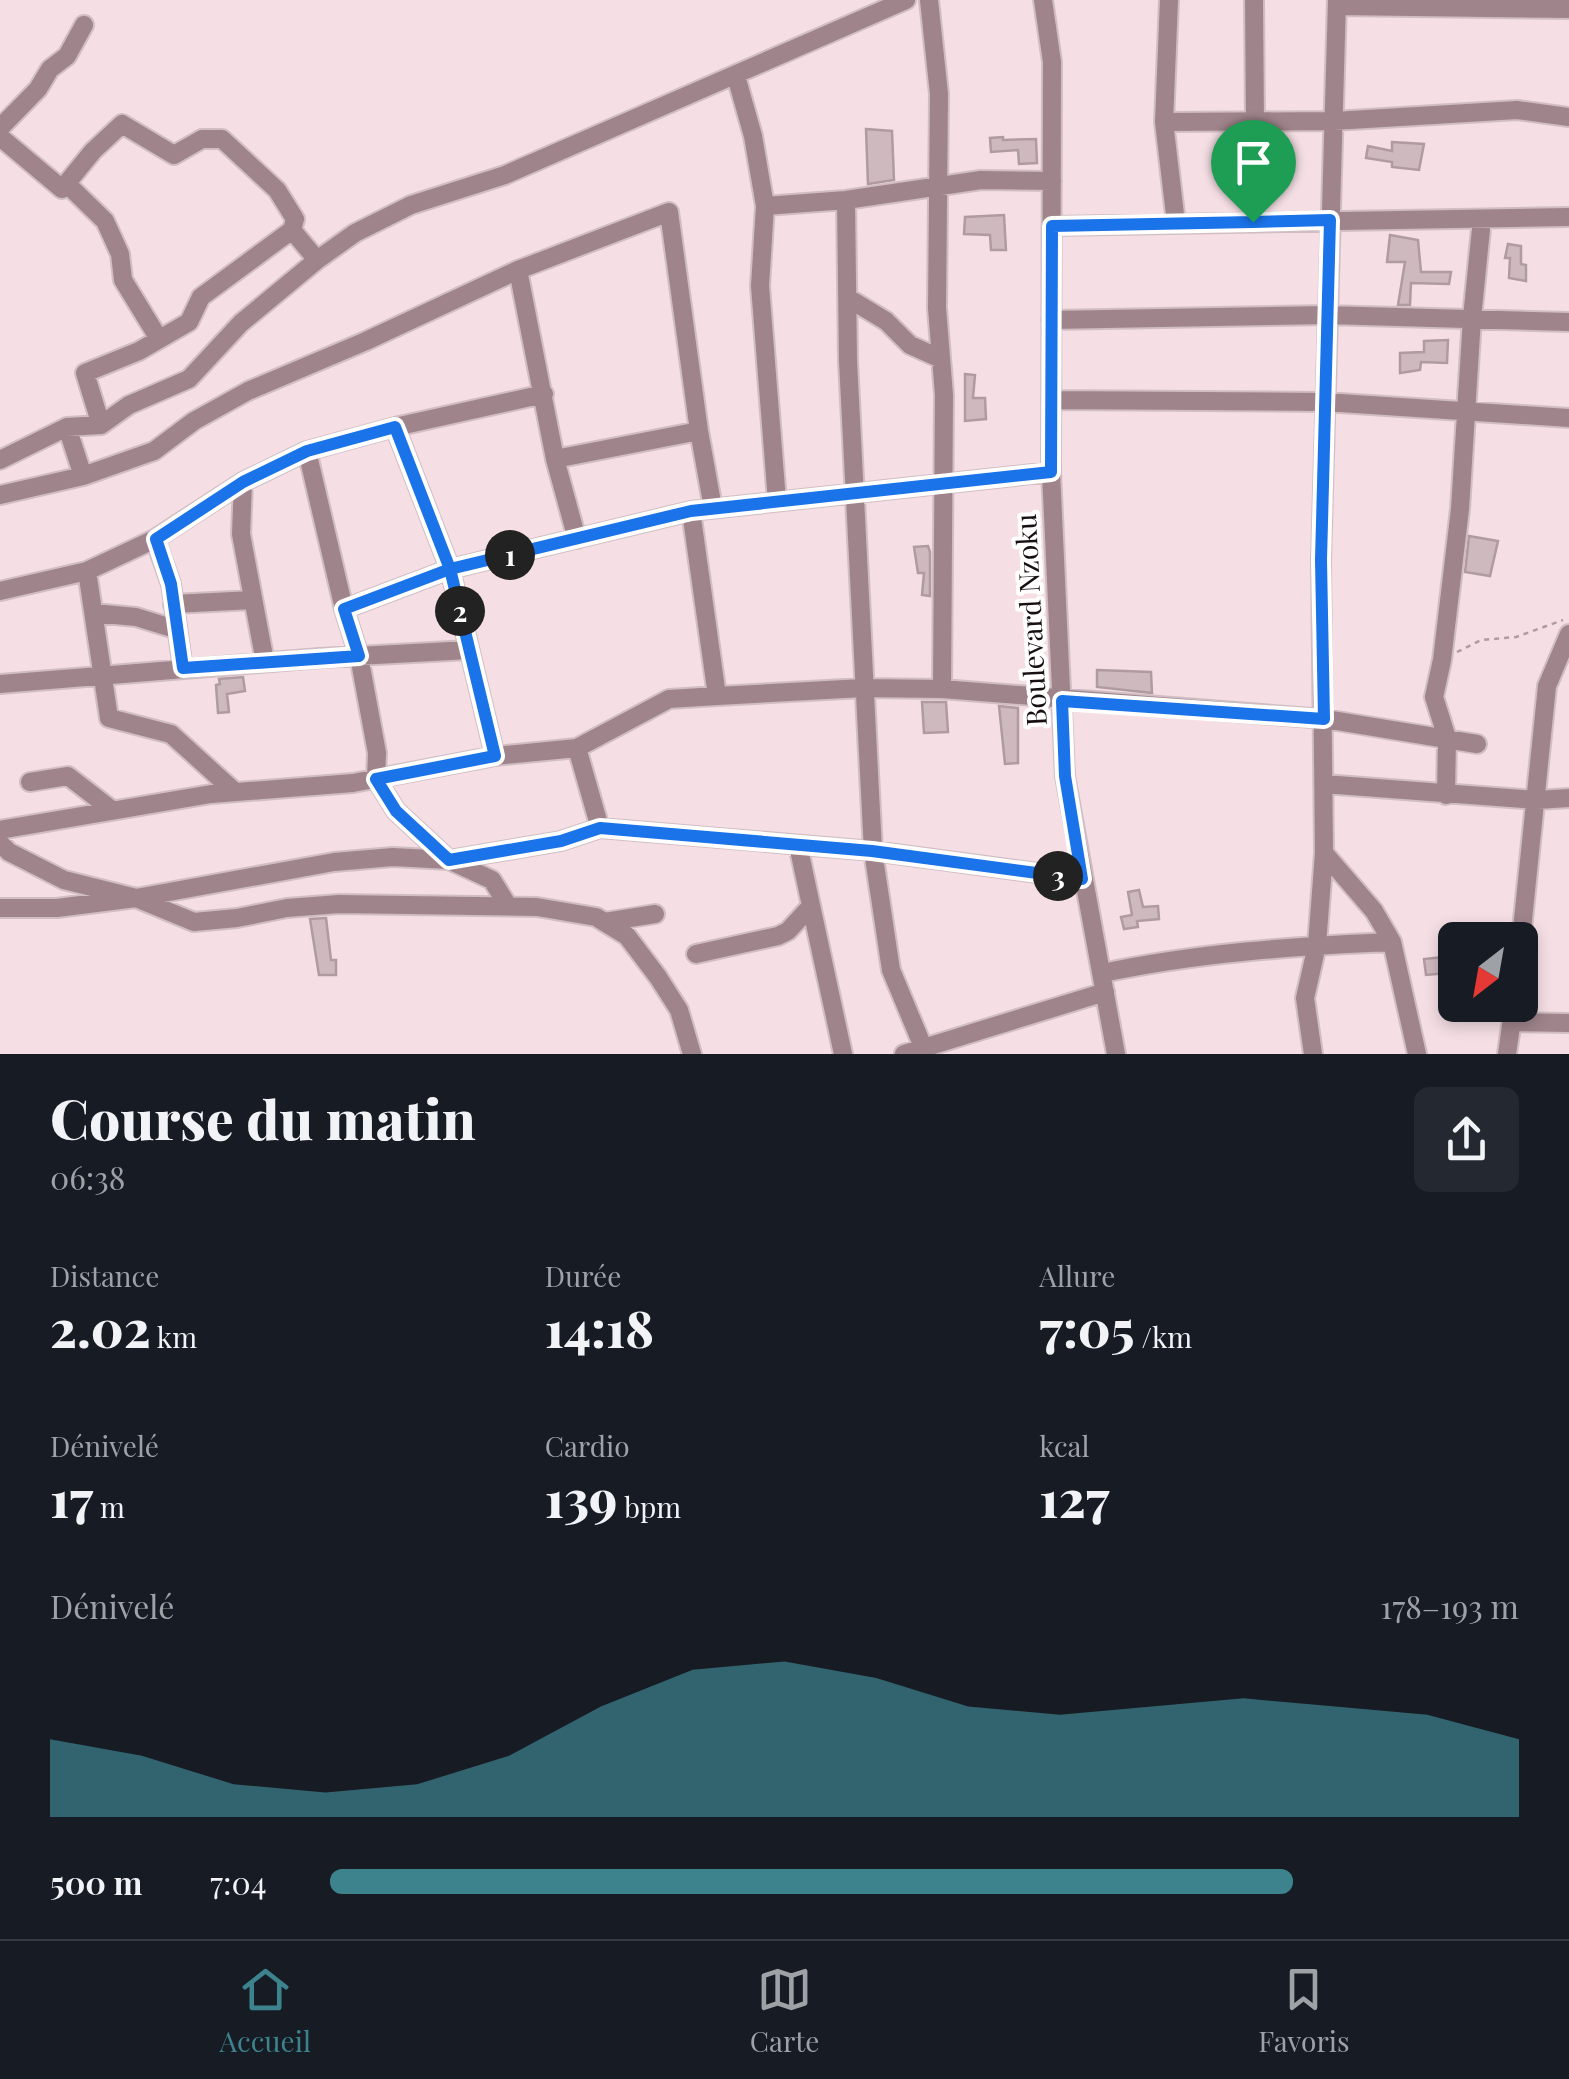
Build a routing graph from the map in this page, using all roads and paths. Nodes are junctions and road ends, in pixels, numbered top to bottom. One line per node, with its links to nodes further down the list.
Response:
1 (906, 0): 10 (street)
2 (930, 0): 19 (street)
3 (1043, 0): 17 (street, Boulevard Nzoku)
4 (1168, 0): 13 (street)
5 (1254, 0): 14 (street)
6 (1337, 3): 7 (street); 12 (street)
7 (1427, 4): 8 (street)
8 (1569, 8)
9 (84, 25): 15 (street)
10 (736, 76): 21 (street); 28 (street)
11 (1569, 117): 12 (street)
12 (1334, 121): 14 (street); 24 (street)
13 (1164, 122): 14 (street); 25 (street)
14 (1256, 122)
15 (0, 128)
16 (0, 137): 18 (street)
17 (1052, 181): 19 (street); 26 (street, Boulevard Nzoku)
18 (66, 184): 27 (street); 35 (street)
19 (938, 187): 20 (street); 36 (street)
20 (846, 200): 21 (street); 30 (street)
21 (764, 206): 55 (street)
22 (1569, 217): 23 (street)
23 (1482, 218): 24 (street); 32 (street)
24 (1330, 220): 25 (street); 31 (street)
25 (1176, 223): 26 (street)
26 (1052, 226): 33 (street, Boulevard Nzoku)
27 (292, 230): 28 (street); 35 (street)
28 (317, 260): 42 (street)
29 (518, 270): 37 (street); 45 (street); 50 (street)
30 (848, 298): 36 (street); 54 (street)
31 (1328, 315): 32 (street); 33 (street); 39 (street)
32 (1472, 318): 34 (street); 40 (street)
33 (1051, 320): 38 (street, Boulevard Nzoku)
34 (1569, 322)
35 (159, 339): 42 (street)
36 (939, 358): 52 (street)
37 (544, 394): 44 (street); 47 (street)
38 (1051, 400): 39 (street); 49 (street, Boulevard Nzoku)
39 (1326, 402): 40 (street); 81 (street)
40 (1466, 411): 41 (street); 72 (street)
41 (1569, 418)
42 (101, 425): 43 (street)
43 (67, 427): 48 (street); 50 (street)
44 (395, 427): 46 (street); 60 (street)
45 (699, 431): 47 (street); 56 (street)
46 (307, 451): 51 (street); 65 (street)
47 (555, 459): 59 (street)
48 (0, 460)
49 (1051, 472): 52 (street); 80 (street, Boulevard Nzoku)
50 (82, 476): 53 (street)
51 (243, 482): 58 (street); 63 (street)
52 (944, 484): 54 (street); 78 (street)
53 (2, 489)
54 (855, 494): 55 (street); 77 (street)
55 (777, 501): 56 (street)
56 (713, 508): 57 (street)
57 (691, 511): 59 (street); 79 (street)
58 (156, 539): 61 (street); 64 (street)
59 (578, 539): 60 (street)
60 (450, 569): 65 (street); 70 (street)
61 (87, 572): 62 (street); 66 (street)
62 (0, 591)
63 (253, 600): 64 (street); 73 (street)
64 (173, 604): 68 (street)
65 (344, 609): 71 (street)
66 (94, 613): 68 (street); 75 (street)
67 (1569, 620): 72 (path)
68 (175, 628): 74 (street)
69 (1569, 634): 92 (street)
70 (470, 650): 71 (street); 85 (street)
71 (359, 656): 73 (street); 86 (street)
72 (1442, 660): 82 (street)
73 (266, 662): 74 (street)
74 (183, 668): 75 (street)
75 (104, 674): 76 (street); 89 (street)
76 (0, 684)
77 (863, 688): 78 (street); 79 (street); 98 (street)
78 (942, 689): 80 (street)
79 (716, 696): 84 (street)
80 (1062, 701): 81 (street); 101 (street, Boulevard Nzoku)
81 (1324, 719): 82 (street); 88 (street)
82 (1448, 738): 83 (street); 90 (street)
83 (1477, 744)
84 (577, 748): 85 (street); 94 (street)
85 (495, 756): 86 (street)
86 (376, 779): 89 (street); 100 (street)
87 (30, 782): 93 (street)
88 (1324, 784): 90 (street); 99 (street)
89 (235, 792): 93 (street)
90 (1446, 795): 92 (street)
91 (1569, 798): 92 (street)
92 (1537, 800): 108 (street)
93 (112, 810): 95 (street)
94 (600, 828): 97 (street); 100 (street)
95 (0, 830)
96 (0, 844): 102 (street)
97 (798, 845): 98 (street); 104 (street)
98 (872, 851): 101 (street); 116 (street)
99 (1324, 853): 109 (street); 110 (street)
100 (449, 860): 102 (street); 103 (street)
101 (1082, 879): 112 (street, Boulevard Nzoku)
102 (136, 898): 103 (street); 105 (street)
103 (508, 906): 107 (street)
104 (812, 906): 111 (street); 118 (street)
105 (0, 908)
106 (654, 914): 107 (street)
107 (605, 922): 117 (street)
108 (1523, 922)
109 (1392, 942): 110 (street); 122 (street)
110 (1317, 945): 112 (street); 121 (street)
111 (696, 954)
112 (1104, 982): 116 (street); 120 (street, Boulevard Nzoku)
113 (1538, 1018): 115 (street)
114 (1511, 1022): 123 (street)
115 (1569, 1022)
116 (925, 1051): 119 (street)
117 (692, 1054)
118 (843, 1054)
119 (904, 1054)
120 (1116, 1054)
121 (1313, 1054)
122 (1418, 1054)
123 (1507, 1054)

